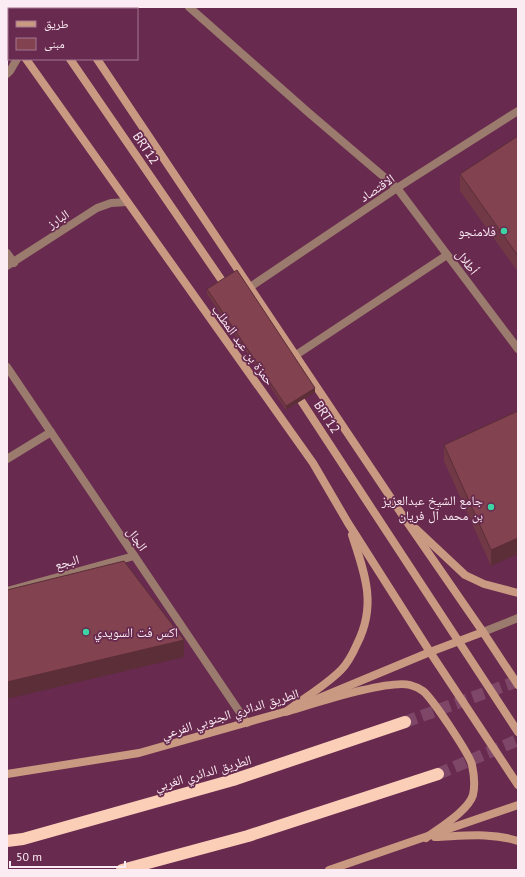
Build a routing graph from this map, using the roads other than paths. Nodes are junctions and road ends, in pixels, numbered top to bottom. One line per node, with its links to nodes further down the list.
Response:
1 (189, 7): 8 (street, أطلال)
2 (16, 60): 6 (street)
3 (27, 60): 9 (main road, حمزة بن عبد المطلب)
4 (71, 60): 14 (main road, BRT12)
5 (98, 60): 13 (main road)
6 (7, 74)
7 (518, 111): 8 (street, الاقتصاد)
8 (397, 188): 11 (street, أطلال); 13 (street, الاقتصاد)
9 (127, 202): 12 (street, البارز); 22 (main road, حمزة بن عبد المطلب)
10 (7, 253): 12 (street)
11 (447, 255): 15 (street, أطلال); 16 (street)
12 (10, 265)
13 (250, 287): 16 (main road)
14 (230, 293)
15 (518, 349)
16 (296, 355): 21 (main road)
17 (7, 367): 19 (street, الجال)
18 (291, 385): 28 (main road, BRT12)
19 (51, 432): 20 (street); 23 (street, الجال)
20 (7, 459)
21 (405, 519): 25 (main road); 27 (main road)
22 (348, 523): 29 (main road, حمزة بن عبد المطلب); 31 (main road)
23 (134, 556): 24 (street, البجع); 33 (street, الجال)
24 (7, 591)
25 (518, 593)
26 (518, 618): 27 (street, الطريق الدائري الجنوبي الفرعي)
27 (483, 632): 28 (main road, الطريق الدائري الجنوبي الفرعي); 30 (main road, bridge)
28 (460, 641): 29 (main road, الطريق الدائري الجنوبي الفرعي); 34 (main road, BRT12)
29 (430, 652): 31 (main road, الطريق الدائري الجنوبي الفرعي); 37 (main road, حمزة بن عبد المطلب, bridge)
30 (518, 686)
31 (285, 712): 33 (main road, الطريق الدائري الجنوبي الفرعي); 39 (main road, bridge)
32 (405, 722): 40 (highway, الطريق الدائري الغربي)
33 (247, 723): 35 (main road, الطريق الدائري الجنوبي الفرعي)
34 (518, 732)
35 (7, 774)
36 (438, 774): 42 (highway)
37 (518, 785)
38 (518, 804): 39 (main road)
39 (426, 838): 41 (main road); 43 (main road)
40 (7, 841)
41 (518, 842)
42 (122, 870)
43 (329, 870)

